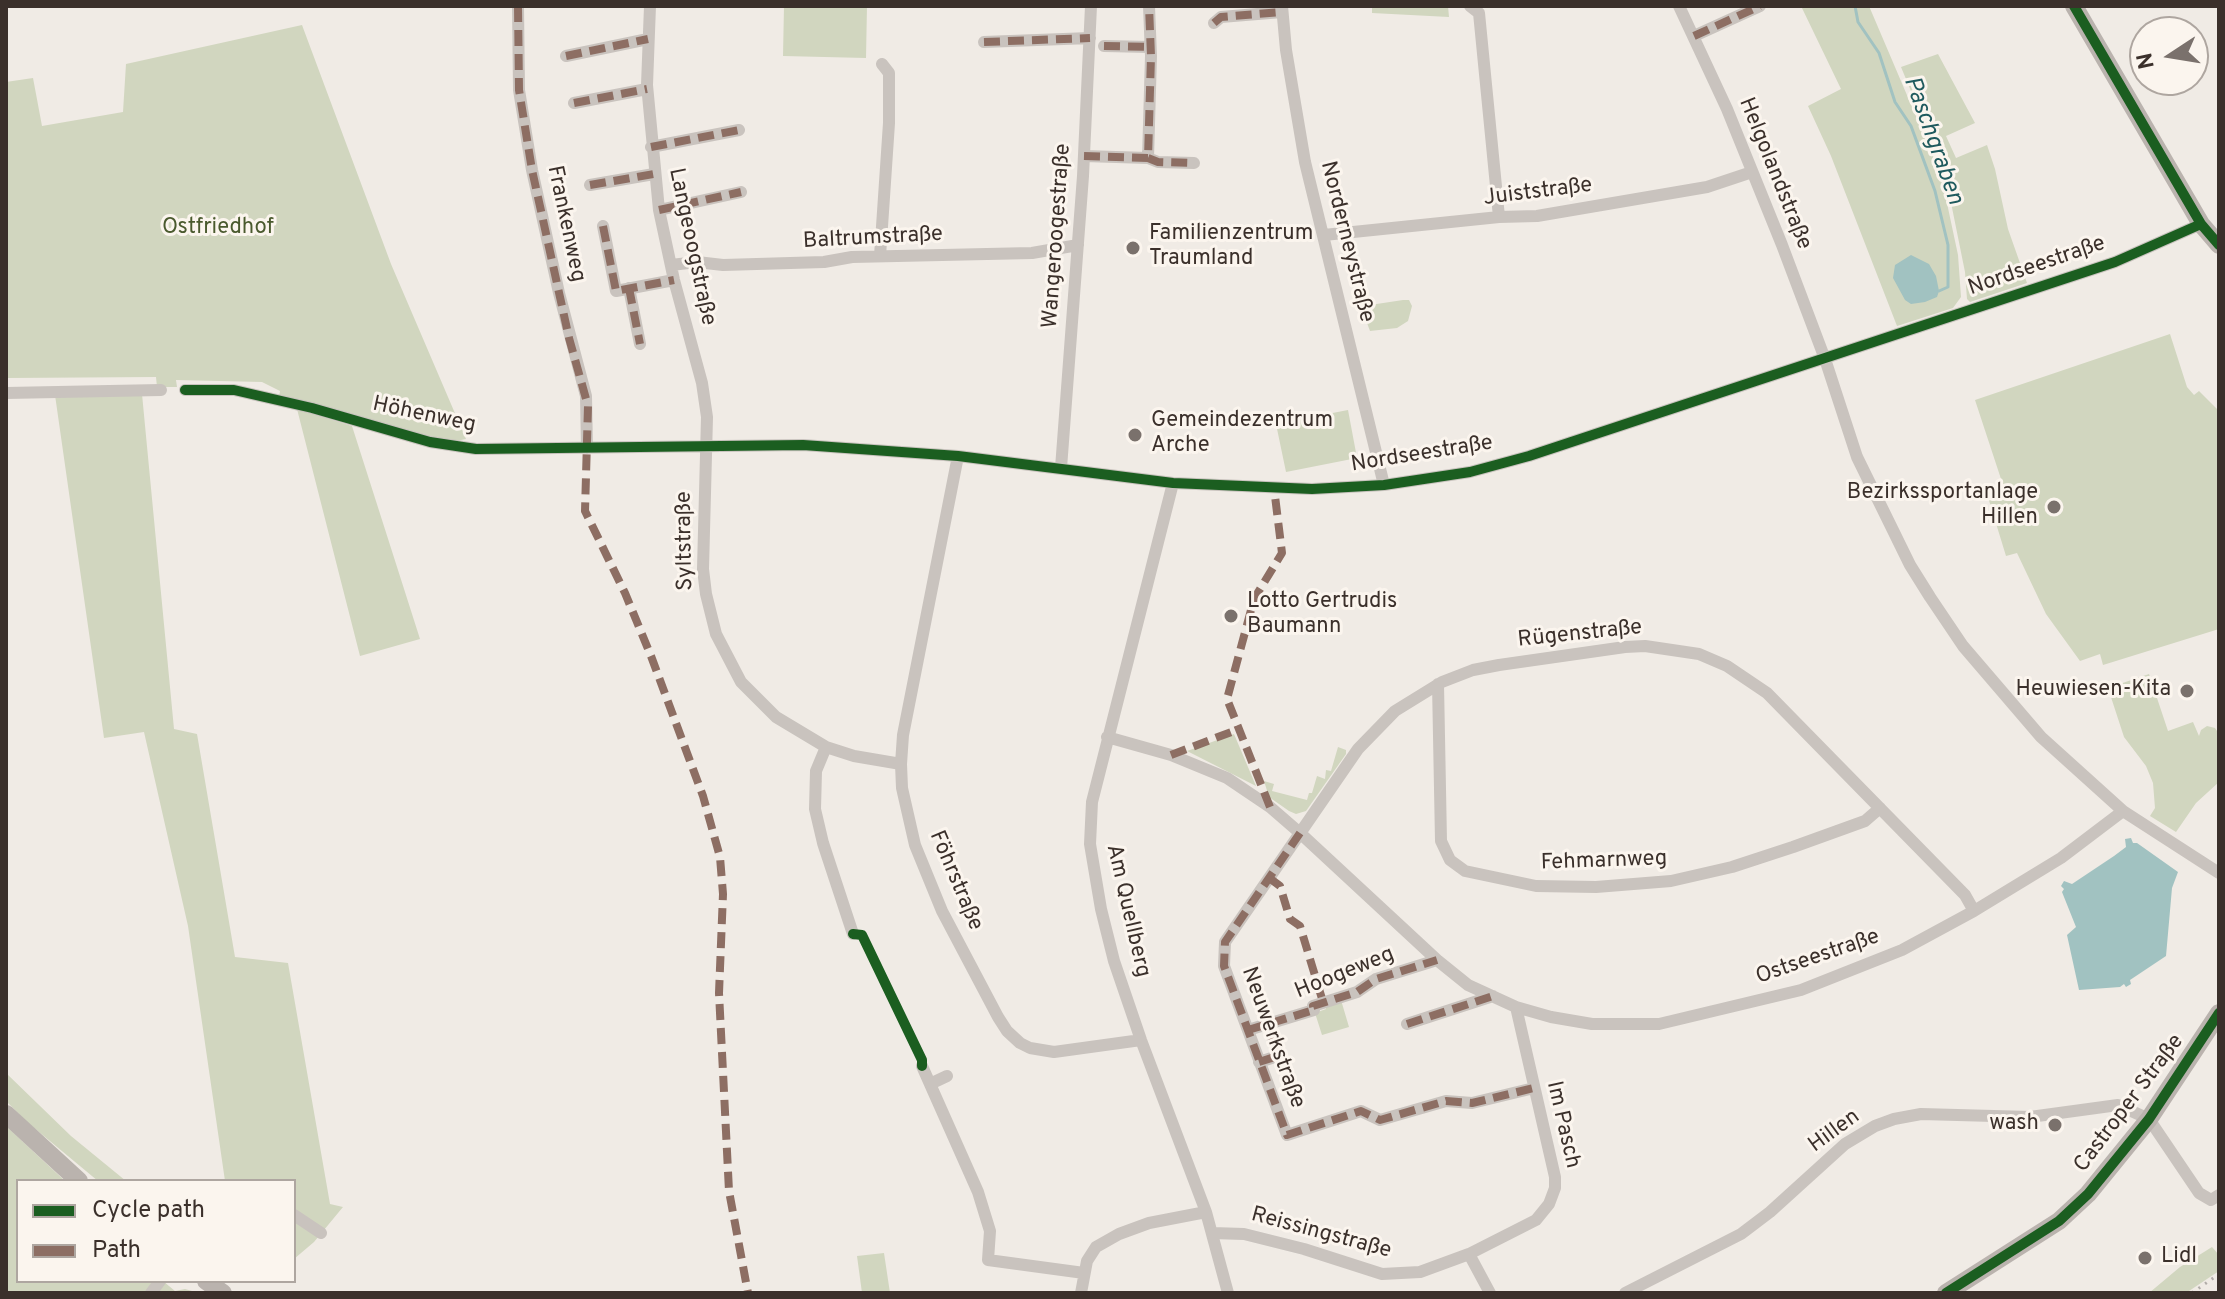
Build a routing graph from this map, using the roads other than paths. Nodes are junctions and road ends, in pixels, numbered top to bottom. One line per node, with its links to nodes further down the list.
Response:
1 (518, 6): 47 (street, Frankenweg)
2 (650, 6): 13 (street, Langeoogstraße)
3 (1091, 6): 12 (street, Wangeroogestraße)
4 (1149, 6): 16 (street)
5 (1470, 6): 31 (street)
6 (1679, 6): 11 (street, Helgolandstraße)
7 (1760, 6): 11 (street)
8 (2074, 6): 32 (main road)
9 (1282, 9): 10 (street); 34 (street, Norderneystraße)
10 (1214, 23)
11 (1694, 36): 26 (street, Helgolandstraße)
12 (1090, 38): 14 (street); 23 (street, Wangeroogestraße)
13 (648, 39): 17 (street); 19 (street, Langeoogstraße)
14 (984, 42)
15 (1104, 46): 16 (street)
16 (1150, 47): 24 (street)
17 (566, 56)
18 (882, 64): 37 (street)
19 (647, 89): 20 (street); 22 (street, Langeoogstraße)
20 (574, 103)
21 (739, 130): 22 (street)
22 (651, 147): 27 (street, Langeoogstraße)
23 (1084, 156): 24 (street); 35 (street, Wangeroogestraße)
24 (1148, 158): 25 (street)
25 (1194, 163)
26 (1752, 172): 31 (street, Juiststraße); 42 (street, Helgolandstraße)
27 (654, 174): 28 (street); 30 (street, Langeoogstraße)
28 (590, 185)
29 (741, 192): 30 (street)
30 (659, 210): 38 (street, Langeoogstraße)
31 (1499, 217): 34 (street, Juiststraße)
32 (2201, 224): 36 (main road); 42 (street, Nordseestraße)
33 (603, 226): 40 (street)
34 (1324, 235): 51 (street, Norderneystraße)
35 (1078, 245): 37 (street, Baltrumstraße); 49 (street, Wangeroogestraße)
36 (2219, 245)
37 (880, 256): 38 (street, Baltrumstraße)
38 (671, 265): 39 (street, Langeoogstraße)
39 (674, 280): 40 (street); 46 (street, Langeoogstraße)
40 (629, 288): 41 (street)
41 (640, 344)
42 (1825, 359): 51 (street, Nordseestraße); 57 (street, Helgolandstraße)
43 (161, 390): 45 (street)
44 (185, 390): 47 (street, Höhenweg)
45 (6, 393)
46 (707, 446): 47 (street, Höhenweg); 48 (street, Nordseestraße); 54 (street, Syltstraße)
47 (587, 448)
48 (958, 456): 49 (street, Nordseestraße); 55 (street, Föhrstraße)
49 (1061, 468): 50 (street, Nordseestraße)
50 (1173, 483): 51 (street, Nordseestraße); 53 (street, Am Quellberg)
51 (1384, 485)
52 (1438, 684): 56 (street, Rügenstraße); 56 (street, Fehmarnweg); 58 (street, Rügenstraße)
53 (1107, 737): 58 (street, Ostseestraße); 69 (street, Am Quellberg)
54 (826, 747): 55 (street, Syltstraße); 61 (street)
55 (901, 764): 69 (street, Föhrstraße)
56 (1880, 808): 60 (street, Rügenstraße)
57 (2123, 811): 59 (street, Helgolandstraße); 60 (street, Ostseestraße)
58 (1300, 833): 62 (street, Ostseestraße); 68 (street, Neuwerkstraße)
59 (2219, 873)
60 (1974, 911): 64 (street, Ostseestraße)
61 (853, 934)
62 (1437, 960): 63 (street, Ostseestraße); 66 (street, Hoogeweg)
63 (1493, 996): 64 (street, Ostseestraße); 67 (street)
64 (1516, 1007): 74 (street, Im Pasch)
65 (2219, 1013): 76 (main road, Castroper Straße)
66 (1268, 1024): 68 (street, Hoogeweg); 70 (street)
67 (1407, 1024)
68 (1248, 1030): 70 (street, Neuwerkstraße)
69 (1141, 1040): 79 (street, Am Quellberg)
70 (1259, 1062): 74 (street, Neuwerkstraße)
71 (922, 1066): 73 (street)
72 (947, 1076): 73 (street)
73 (930, 1084): 84 (street)
74 (1534, 1088): 83 (street, Im Pasch)
75 (6, 1114): 77 (main road)
76 (2149, 1119): 78 (street); 88 (street, Hillen); 89 (main road, Castroper Straße)
77 (77, 1179)
78 (2219, 1195)
79 (1206, 1212): 82 (street, Am Quellberg); 84 (street)
80 (296, 1216): 81 (street)
81 (321, 1233)
82 (1212, 1233): 83 (street, Reissingstraße); 86 (street, Am Quellberg)
83 (1469, 1254): 87 (street)
84 (1084, 1273): 85 (street)
85 (1081, 1293)
86 (1228, 1293)
87 (1490, 1293)
88 (1625, 1293)
89 (1946, 1293)

